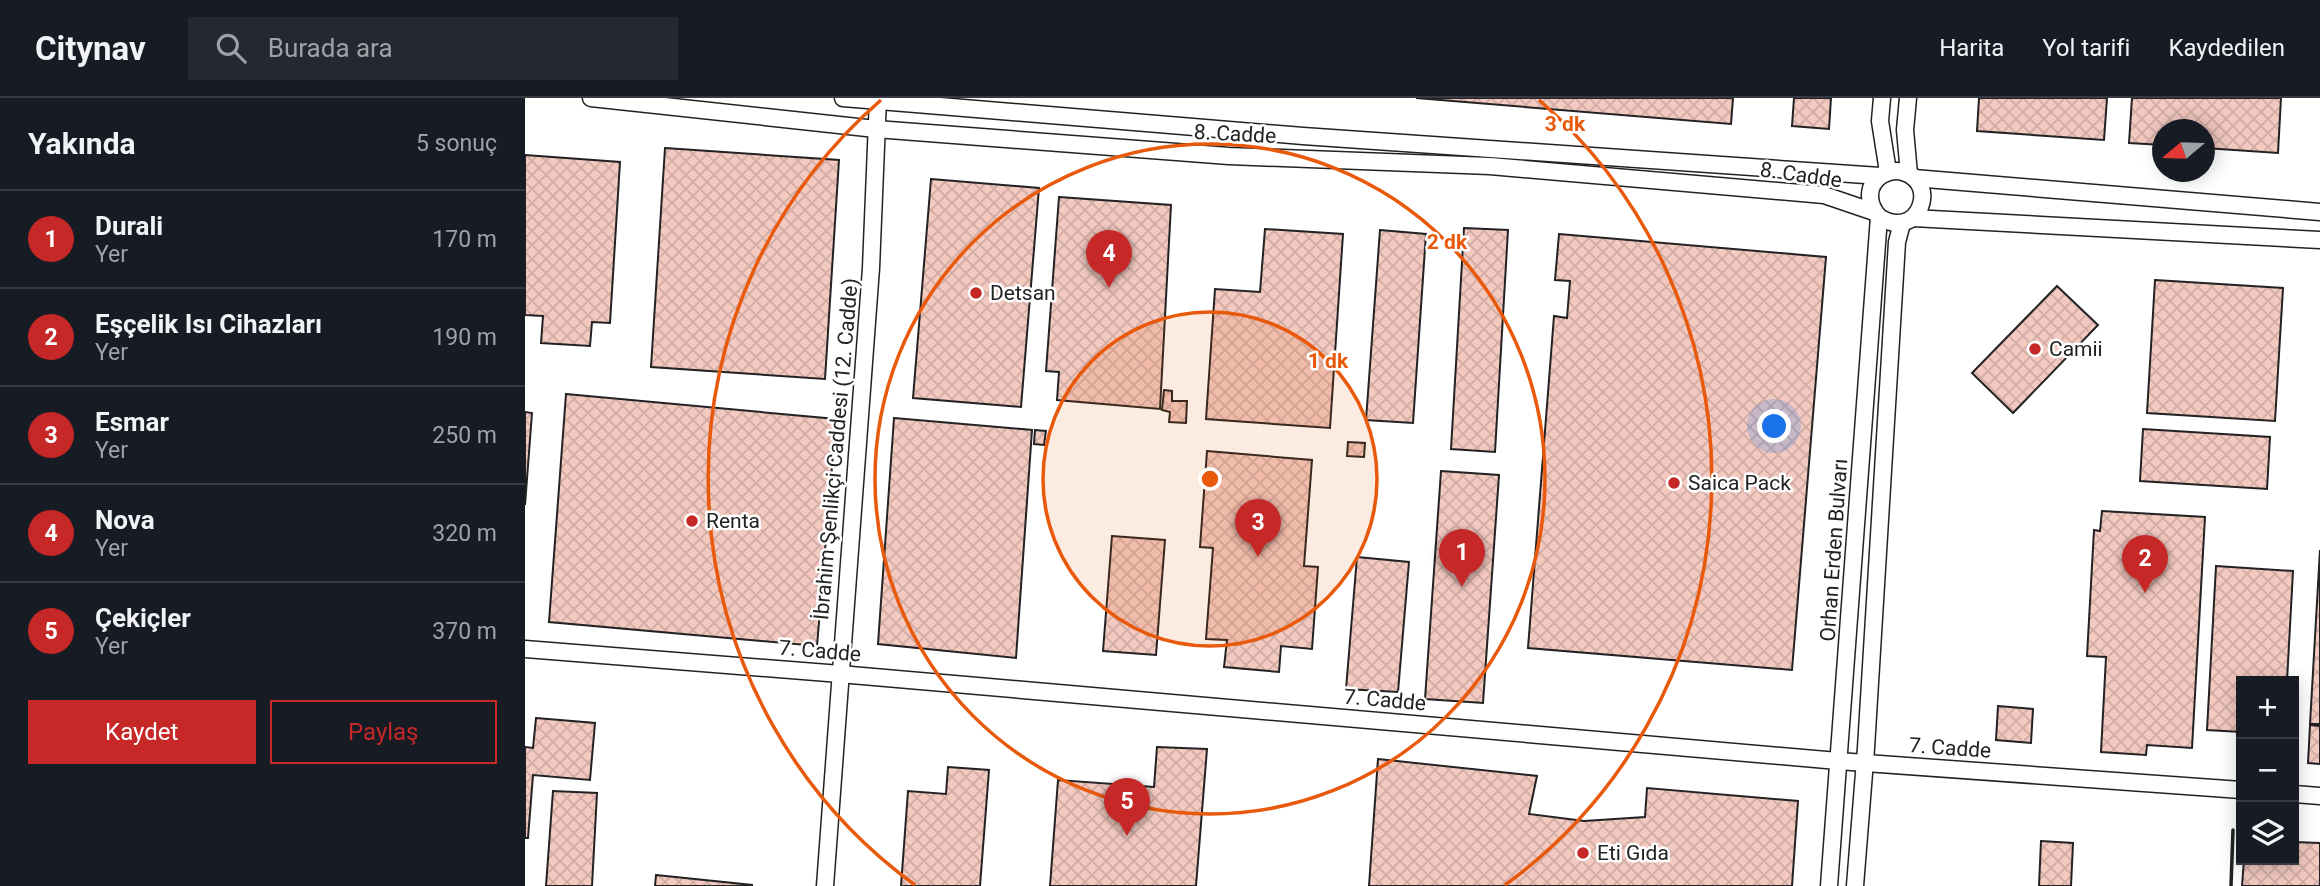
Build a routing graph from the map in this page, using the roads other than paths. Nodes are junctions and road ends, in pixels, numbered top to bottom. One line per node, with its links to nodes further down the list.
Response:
1 (591, 98): 6 (street, 8. Cadde)
2 (843, 98): 5 (street, 8. Cadde)
3 (1882, 98): 7 (street, Orhan Erden Bulvarı)
4 (1908, 98): 8 (street, Orhan Erden Bulvarı)
5 (877, 100): 6 (street, İbrahim Şenlikçi Caddesi (12. Cadde)); 7 (street, 8. Cadde)
6 (876, 129): 10 (street, 8. Cadde); 14 (street, İbrahim Şenlikçi Caddesi (12. Cadde))
7 (1884, 174): 8 (street); 10 (street, Orhan Erden Bulvarı)
8 (1912, 176): 9 (street); 11 (street, Orhan Erden Bulvarı)
9 (2320, 212)
10 (1876, 214): 11 (street); 15 (street, Orhan Erden Bulvarı)
11 (1908, 220): 12 (street); 16 (street, Orhan Erden Bulvarı)
12 (2320, 240)
13 (525, 649): 14 (street, 7. Cadde)
14 (839, 674): 15 (street, 7. Cadde); 20 (street, İbrahim Şenlikçi Caddesi (12. Cadde))
15 (1838, 761): 16 (street, 7. Cadde); 21 (street, Orhan Erden Bulvarı)
16 (1863, 763): 17 (street, 7. Cadde); 22 (street, Orhan Erden Bulvarı)
17 (2236, 790)
18 (2299, 794): 19 (street)
19 (2320, 796)
20 (825, 886)
21 (1829, 886)
22 (1855, 886)

